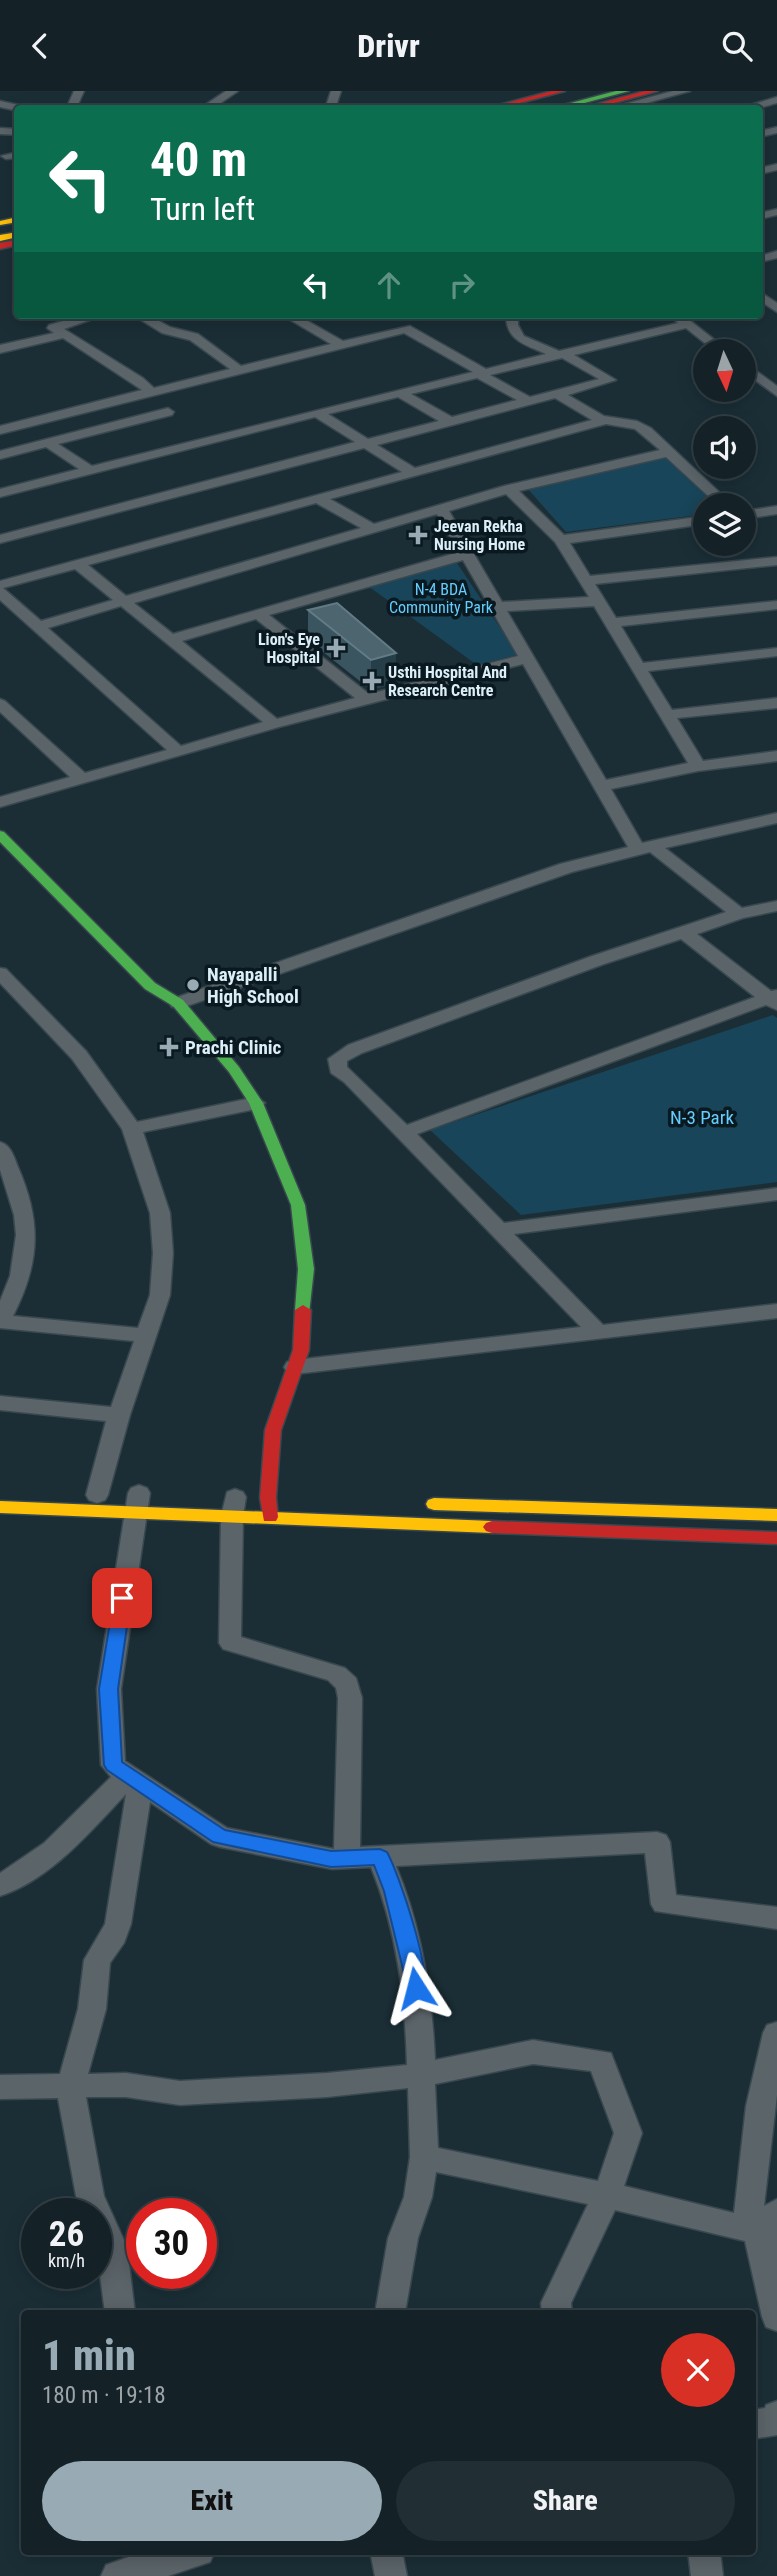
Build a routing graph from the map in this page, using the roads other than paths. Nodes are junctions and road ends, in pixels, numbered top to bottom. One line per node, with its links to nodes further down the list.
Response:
1 (233, 91): 8 (street)
2 (561, 91): 9 (main road)
3 (591, 91): 10 (main road)
4 (654, 91): 12 (main road)
5 (685, 91): 7 (street)
6 (777, 100): 13 (street)
7 (627, 102): 11 (main road)
8 (210, 105)
9 (502, 105)
10 (534, 105)
11 (594, 105)
12 (596, 105)
13 (758, 105)
14 (84, 319): 20 (street)
15 (146, 319): 25 (street)
16 (295, 319): 22 (street)
17 (512, 319): 24 (street)
18 (681, 319): 19 (street)
19 (688, 324): 21 (street); 24 (street)
20 (65, 334): 23 (street); 28 (street)
21 (707, 339)
22 (342, 345): 25 (street); 26 (street)
23 (0, 349)
24 (561, 354): 26 (street); 31 (street)
25 (239, 370): 28 (street)
26 (481, 373): 30 (street); 32 (street)
27 (756, 375): 29 (street)
28 (151, 392): 37 (street)
29 (777, 392)
30 (400, 393): 34 (street); 36 (street)
31 (557, 394): 32 (street); 35 (street)
32 (530, 402): 36 (street)
33 (168, 412): 38 (street)
34 (317, 413): 39 (street); 43 (street)
35 (601, 420): 41 (street); 44 (street)
36 (451, 422): 39 (street)
37 (1, 429): 40 (street)
38 (48, 443): 40 (street); 43 (street)
39 (366, 443): 44 (street); 54 (street)
40 (27, 449): 42 (street)
41 (669, 452): 45 (street); 47 (street)
42 (0, 455)
43 (89, 470): 46 (street)
44 (412, 472): 48 (street)
45 (509, 489): 49 (street); 55 (street)
46 (0, 493)
47 (713, 493)
48 (317, 498): 53 (street); 58 (street)
49 (441, 509): 53 (street); 56 (street)
50 (777, 510): 51 (street)
51 (756, 513)
52 (693, 522): 55 (street)
53 (373, 529): 63 (street)
54 (0, 539)
55 (561, 540): 59 (street)
56 (467, 554): 65 (street); 66 (street)
57 (777, 561): 59 (street)
58 (77, 563): 60 (street); 63 (street)
59 (586, 581): 62 (street)
60 (0, 585)
61 (0, 592): 68 (street)
62 (598, 601): 65 (street); 67 (street)
63 (122, 602): 68 (street); 69 (street)
64 (777, 605): 67 (street)
65 (497, 607): 71 (street)
66 (258, 614): 69 (street); 73 (street)
67 (611, 624): 72 (street)
68 (38, 626): 78 (street)
69 (170, 641): 77 (street)
70 (777, 652): 72 (street)
71 (527, 658): 73 (street); 82 (street)
72 (638, 668): 76 (street)
73 (367, 700): 77 (street)
74 (777, 703): 76 (street)
75 (0, 704): 81 (street)
76 (666, 715): 80 (street)
77 (274, 724): 78 (street)
78 (178, 751): 81 (street)
79 (777, 756): 80 (street)
80 (698, 766): 82 (street)
81 (81, 778): 83 (street)
82 (601, 786): 86 (street)
83 (0, 802)
84 (777, 818): 86 (street)
85 (4, 829): 92 (main road)
86 (645, 848): 88 (street); 92 (street)
87 (777, 906): 88 (street)
88 (739, 914): 89 (street)
89 (685, 933): 91 (street); 95 (street)
90 (0, 973): 94 (street)
91 (774, 1000): 95 (street)
92 (178, 1003): 93 (main road)
93 (256, 1103): 94 (street); 103 (main road)
94 (132, 1129): 102 (street)
95 (403, 1133): 98 (street)
96 (0, 1148): 100 (street)
97 (777, 1194): 98 (street)
98 (498, 1230): 101 (street)
99 (777, 1311): 101 (street)
100 (0, 1321): 102 (street)
101 (599, 1333): 103 (street)
102 (144, 1335): 105 (street)
103 (295, 1367): 108 (main road)
104 (0, 1403): 105 (street)
105 (119, 1415): 107 (street)
106 (42, 1492): 107 (main road)
107 (127, 1497): 109 (main road); 111 (main road); 115 (street)
108 (273, 1498): 109 (main road); 113 (main road)
109 (229, 1503): 113 (main road); 117 (street)
110 (424, 1504): 112 (main road)
111 (0, 1507)
112 (777, 1515)
113 (270, 1517): 114 (main road)
114 (777, 1538)
115 (134, 1779): 117 (street); 118 (street); 123 (street)
116 (380, 1857): 117 (street); 119 (street); 121 (street)
117 (348, 1858)
118 (0, 1886)
119 (777, 1918)
120 (777, 2033): 126 (street)
121 (420, 2075): 123 (street); 124 (street); 125 (street)
122 (0, 2087): 123 (street)
123 (70, 2087): 127 (street)
124 (424, 2157): 125 (street); 128 (street)
125 (607, 2195): 126 (street); 129 (street)
126 (765, 2228): 130 (street)
127 (120, 2310)
128 (390, 2310)
129 (557, 2310)
130 (777, 2318)
131 (777, 2414): 132 (street)
132 (756, 2424)
133 (186, 2555): 136 (street)
134 (387, 2555): 137 (street)
135 (704, 2555): 138 (street)
136 (117, 2576)
137 (391, 2576)
138 (707, 2576)

